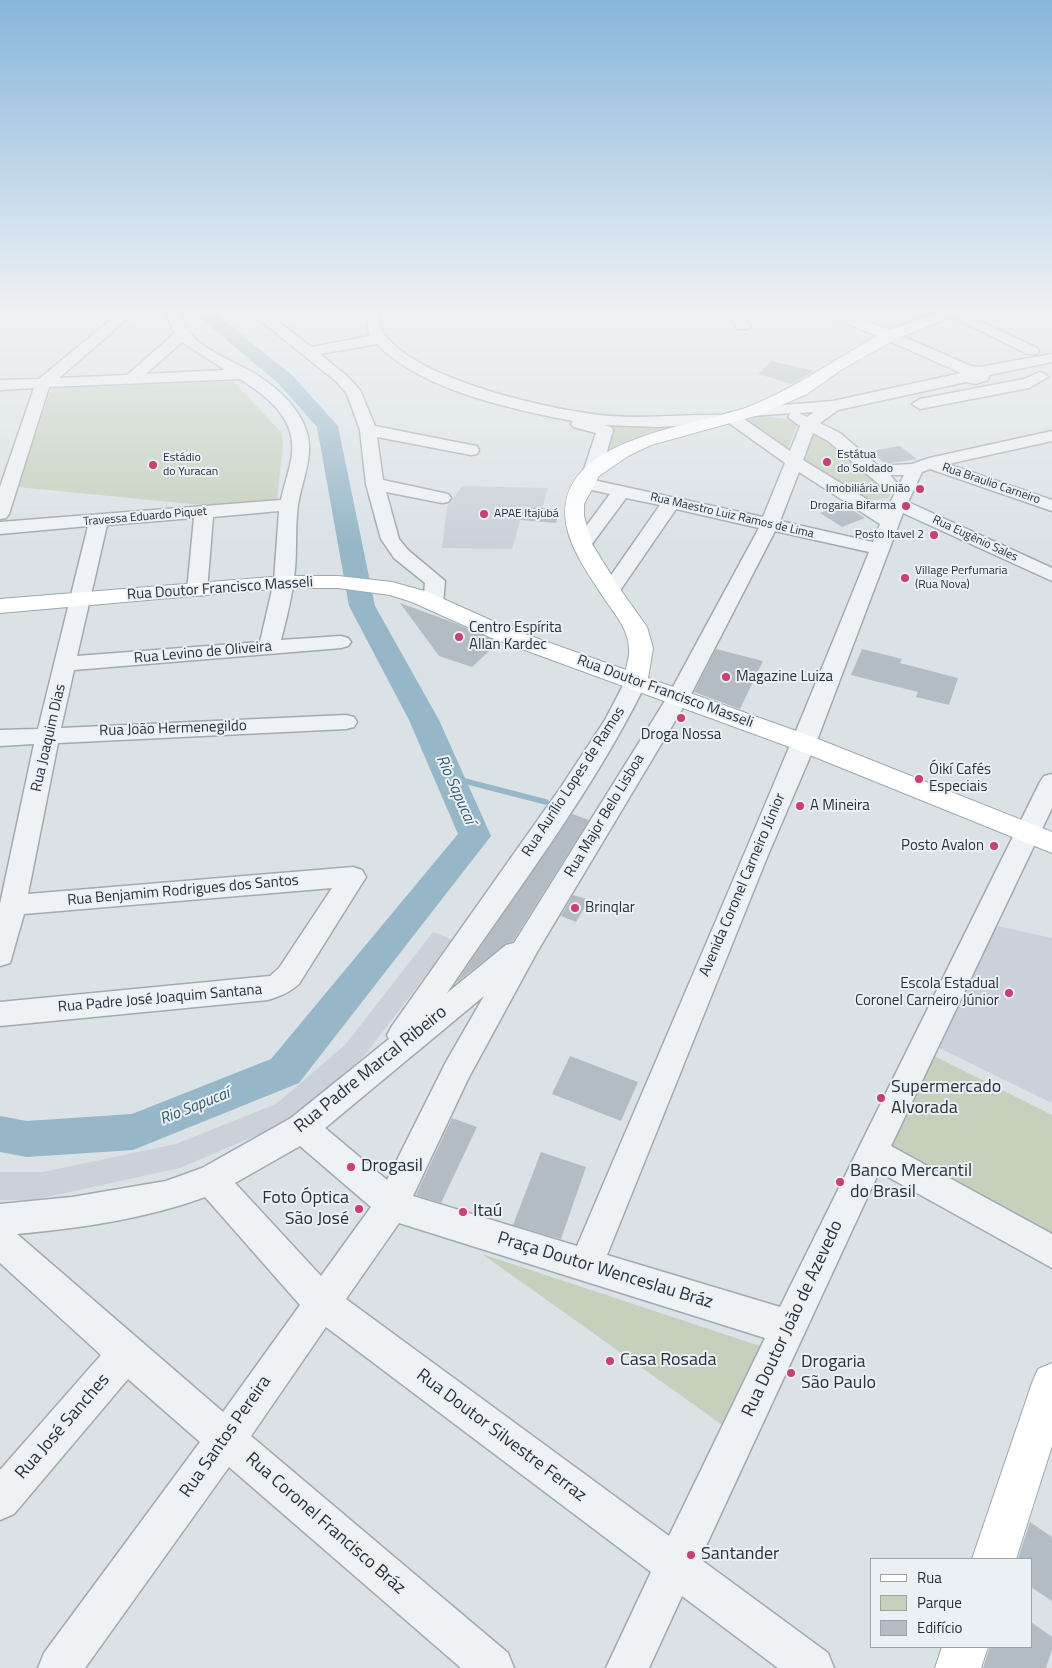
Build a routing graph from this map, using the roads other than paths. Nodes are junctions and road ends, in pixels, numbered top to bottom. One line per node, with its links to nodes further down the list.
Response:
1 (41, 390): 33 (street)
2 (267, 390): 30 (street)
3 (351, 390): 15 (street)
4 (453, 390): 23 (street, Rua Aurílio Lopes de Ramos)
5 (476, 390): 13 (street)
6 (801, 390): 11 (main road)
7 (897, 390): 9 (street)
8 (995, 390): 10 (street)
9 (833, 406): 11 (street); 14 (street)
10 (908, 407)
11 (760, 410): 13 (main road); 14 (street)
12 (870, 414): 14 (street)
13 (727, 419): 20 (street); 23 (main road)
14 (810, 422): 20 (street, Rua Major Belo Lisboa); 22 (street)
15 (368, 430): 18 (street); 24 (street)
16 (1052, 436): 17 (street)
17 (1020, 442): 19 (street); 21 (street)
18 (471, 450)
19 (1052, 453)
20 (794, 462): 28 (street); 35 (street, Rua Major Belo Lisboa)
21 (922, 466): 22 (street); 29 (street, Avenida Coronel Carneiro Júnior); 31 (street, Rua Braulio Carneiro)
22 (876, 471): 29 (street)
23 (588, 478): 25 (street, Rua Maestro Luiz Ramos de Lima); 37 (main road, Rua Aurílio Lopes de Ramos)
24 (375, 484): 26 (street); 44 (street)
25 (622, 491): 27 (street, Rua Maestro Luiz Ramos de Lima); 37 (street)
26 (442, 498)
27 (672, 502): 35 (street, Rua Maestro Luiz Ramos de Lima); 42 (street)
28 (860, 503): 29 (street); 29 (street)
29 (899, 503): 38 (street, Avenida Coronel Carneiro Júnior); 39 (street, Rua Eugênio Sales)
30 (289, 505): 32 (street, Travessa Eduardo Piquet); 40 (street)
31 (1052, 506)
32 (204, 512): 34 (street, Travessa Eduardo Piquet); 41 (street)
33 (0, 514)
34 (99, 521): 36 (street, Travessa Eduardo Piquet); 43 (street, Rua Joaquim Dias)
35 (770, 524): 38 (street, Rua Maestro Luiz Ramos de Lima); 50 (street, Rua Major Belo Lisboa)
36 (0, 528)
37 (582, 544): 42 (main road, Rua Aurílio Lopes de Ramos)
38 (880, 549): 54 (street, Avenida Coronel Carneiro Júnior)
39 (1052, 575)
40 (294, 582): 41 (main road, Rua Doutor Francisco Masseli); 44 (main road, Rua Doutor Francisco Masseli); 47 (street)
41 (197, 591): 43 (main road, Rua Doutor Francisco Masseli)
42 (610, 591): 49 (main road, Rua Aurílio Lopes de Ramos)
43 (81, 600): 45 (main road, Rua Doutor Francisco Masseli); 48 (street, Rua Joaquim Dias)
44 (426, 601): 49 (main road, Rua Doutor Francisco Masseli)
45 (0, 606)
46 (341, 642): 47 (street, Rua Levino de Oliveira)
47 (269, 648): 48 (street, Rua Levino de Oliveira)
48 (66, 664): 52 (street, Rua Joaquim Dias)
49 (636, 681): 50 (main road, Rua Doutor Francisco Masseli); 62 (street, Rua Aurílio Lopes de Ramos)
50 (679, 696): 54 (main road, Rua Doutor Francisco Masseli); 59 (street, Rua Major Belo Lisboa)
51 (346, 722): 52 (street, Rua João Hermenegildo)
52 (48, 734): 53 (street, Rua João Hermenegildo); 58 (street, Rua Joaquim Dias)
53 (0, 738)
54 (804, 744): 56 (main road, Rua Doutor Francisco Masseli); 70 (street, Avenida Coronel Carneiro Júnior)
55 (1052, 782): 56 (street, Rua Doutor João de Azevedo)
56 (1040, 838): 64 (street, Rua Doutor João de Azevedo)
57 (353, 877): 58 (street, Rua Benjamim Rodrigues dos Santos); 61 (street, Rua Padre José Joaquim Santana)
58 (13, 906): 60 (street, Rua Joaquim Dias)
59 (527, 944): 62 (street, Rua Padre Marcal Ribeiro); 66 (street, Rua Major Belo Lisboa)
60 (0, 955)
61 (0, 1014)
62 (384, 1059): 63 (street, Rua Padre Marcal Ribeiro)
63 (302, 1128): 65 (street, Rua Padre Marcal Ribeiro); 66 (street)
64 (872, 1152): 69 (street); 72 (street, Rua Doutor João de Azevedo)
65 (211, 1180): 67 (street, Rua Padre Marcal Ribeiro); 71 (street, Rua Doutor Silvestre Ferraz)
66 (392, 1205): 70 (street, Praça Doutor Wenceslau Bráz); 71 (street, Rua Santos Pereira)
67 (0, 1220)
68 (0, 1241): 73 (street, Rua Coronel Francisco Bráz)
69 (1052, 1252)
70 (586, 1266): 72 (street, Praça Doutor Wenceslau Bráz)
71 (321, 1302): 75 (street, Rua Santos Pereira); 78 (street, Rua Doutor Silvestre Ferraz)
72 (790, 1328): 78 (street, Rua Doutor João de Azevedo)
73 (126, 1354): 75 (street, Rua Coronel Francisco Bráz); 76 (street, Rua José Sanches)
74 (1052, 1384): 77 (main road)
75 (226, 1439): 80 (street, Rua Santos Pereira); 81 (street, Rua Coronel Francisco Bráz)
76 (0, 1500)
77 (994, 1558)
78 (676, 1566): 82 (street, Rua Doutor João de Azevedo); 83 (street, Rua Doutor Silvestre Ferraz)
79 (965, 1648): 84 (main road)
80 (59, 1668)
81 (493, 1668)
82 (628, 1668)
83 (813, 1668)
84 (958, 1668)

